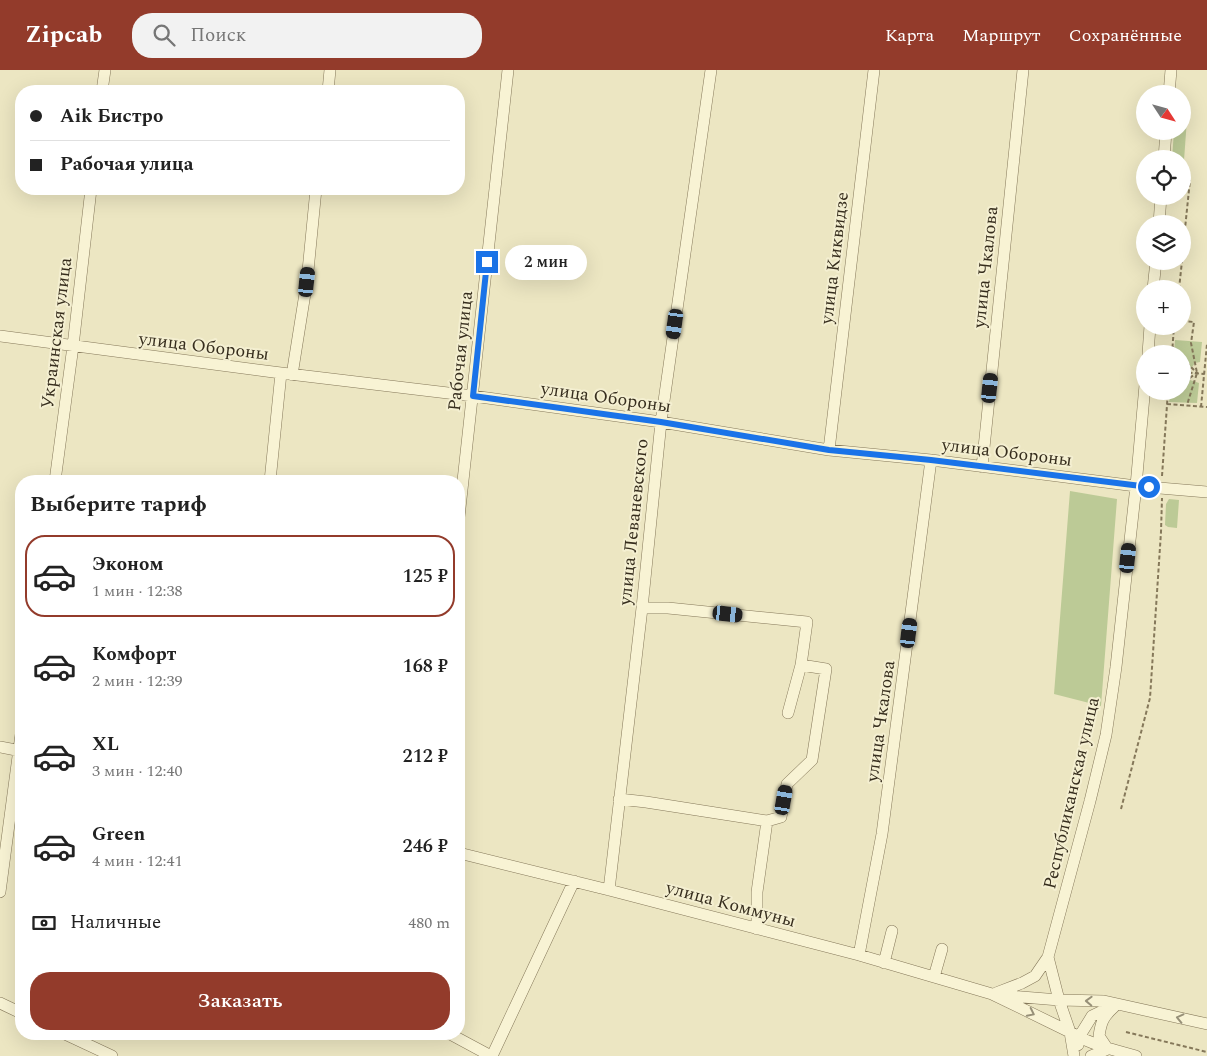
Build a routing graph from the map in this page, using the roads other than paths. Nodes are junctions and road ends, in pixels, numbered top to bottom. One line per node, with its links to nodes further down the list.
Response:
1 (104, 70): 8 (street)
2 (330, 70): 9 (street)
3 (508, 70): 16 (street, Рабочая улица)
4 (710, 70): 18 (street, улица Леваневского)
5 (874, 70): 19 (street, улица Киквидзе)
6 (1023, 70): 21 (street, улица Чкалова)
7 (1171, 70): 10 (street)
8 (103, 85)
9 (329, 85)
10 (1170, 85)
11 (90, 195): 14 (street, Украинская улица)
12 (315, 195): 15 (street)
13 (0, 336): 14 (street, улица Обороны)
14 (73, 346): 15 (street, улица Обороны); 22 (street, Украинская улица)
15 (286, 374): 16 (street, улица Обороны); 23 (street)
16 (473, 396): 18 (street, улица Обороны); 24 (street, Рабочая улица)
17 (1144, 400): 25 (street, Республиканская улица)
18 (661, 422): 19 (street, улица Обороны); 27 (street, улица Леваневского)
19 (829, 450): 20 (street, улица Обороны)
20 (931, 460): 21 (street, улица Обороны); 42 (street, улица Чкалова)
21 (982, 467): 25 (street, улица Обороны)
22 (56, 475)
23 (271, 475)
24 (464, 475)
25 (1136, 486): 26 (street, улица Обороны); 43 (street, Республиканская улица)
26 (1207, 492)
27 (642, 608): 28 (street); 33 (street, улица Леваневского)
28 (802, 665): 29 (street); 34 (street)
29 (788, 713)
30 (0, 747): 31 (street)
31 (15, 750)
32 (15, 786): 38 (street)
33 (619, 799): 34 (street); 37 (street, улица Леваневского)
34 (767, 821): 39 (street)
35 (465, 854): 36 (street, улица Коммуны)
36 (574, 880): 37 (street, улица Коммуны); 57 (street)
37 (609, 890): 39 (street, улица Коммуны)
38 (0, 892)
39 (757, 929): 42 (street, улица Коммуны)
40 (892, 931): 44 (street)
41 (942, 949): 45 (street)
42 (859, 955): 44 (street, улица Коммуны)
43 (1048, 958): 46 (street); 47 (street, Республиканская улица)
44 (884, 963): 45 (street, улица Коммуны)
45 (934, 977): 46 (street, улица Коммуны)
46 (992, 994): 47 (street, улица Коммуны); 52 (street, улица Коммуны, one-way to 52)
47 (1059, 1000): 49 (street, улица Коммуны, one-way to 47); 52 (street, Республиканская улица)
48 (0, 1003): 50 (street)
49 (1117, 1004): 51 (street, улица Коммуны, one-way to 49); 52 (street); 55 (street)
50 (15, 1010)
51 (1207, 1024)
52 (1074, 1034): 55 (street, улица Коммуны); 58 (street, Республиканская улица)
53 (78, 1040): 56 (street)
54 (461, 1040): 57 (street)
55 (1108, 1049): 59 (street); 60 (street, улица Коммуны)
56 (112, 1056)
57 (491, 1056)
58 (1076, 1056)
59 (1091, 1056)
60 (1136, 1056)

